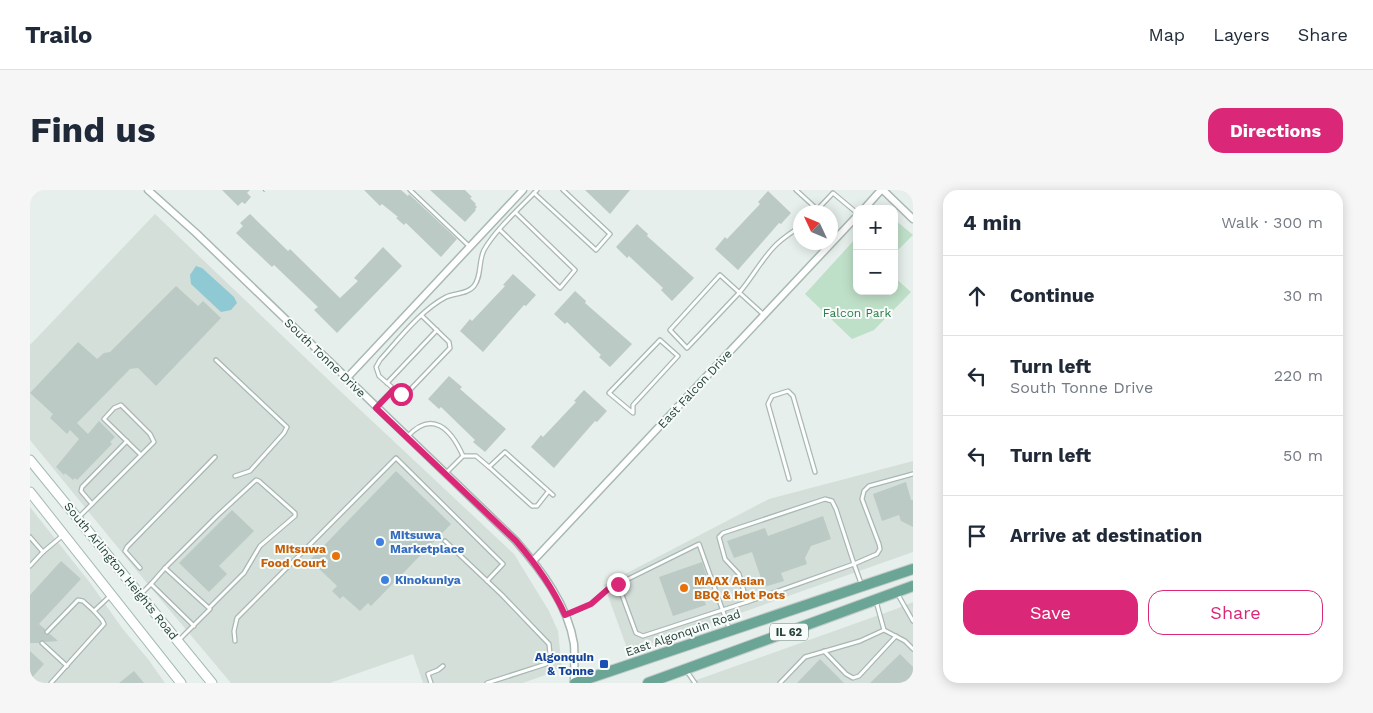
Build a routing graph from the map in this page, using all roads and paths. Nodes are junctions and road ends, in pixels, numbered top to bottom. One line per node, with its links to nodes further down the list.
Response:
1 (148, 190): 27 (street, South Tonne Drive)
2 (263, 190): 10 (path)
3 (410, 190): 20 (lane)
4 (523, 190): 20 (street)
5 (563, 190): 9 (lane)
6 (796, 190): 11 (lane)
7 (882, 190): 13 (street); 17 (street)
8 (832, 191): 12 (lane); 14 (lane)
9 (536, 192): 15 (lane)
10 (266, 194)
11 (810, 205)
12 (821, 205)
13 (868, 205)
14 (853, 211)
15 (516, 213): 18 (lane); 18 (lane)
16 (853, 219): 22 (street, East Falcon Drive)
17 (913, 219)
18 (500, 230): 23 (lane)
19 (793, 232): 21 (lane)
20 (470, 246): 27 (street)
21 (740, 293): 21 (lane); 22 (lane)
22 (764, 315): 52 (street, East Falcon Drive)
23 (422, 316): 24 (lane); 28 (lane)
24 (438, 330): 28 (lane); 29 (lane)
25 (660, 340): 25 (lane)
26 (216, 360): 41 (lane)
27 (346, 379): 30 (street, South Tonne Drive)
28 (387, 383): 29 (lane)
29 (394, 389): 30 (lane)
30 (376, 408): 31 (street, South Tonne Drive)
31 (407, 436): 34 (lane); 39 (street, South Tonne Drive)
32 (127, 442): 33 (lane); 33 (lane); 46 (lane)
33 (141, 455): 46 (lane)
34 (462, 456): 37 (lane); 39 (lane)
35 (216, 457): 55 (lane)
36 (30, 460): 47 (main road, South Arlington Heights Road)
37 (489, 467): 44 (lane); 44 (lane)
38 (815, 472): 42 (lane)
39 (445, 474): 52 (street, South Tonne Drive)
40 (913, 474): 53 (lane)
41 (235, 476)
42 (789, 480)
43 (30, 492): 48 (main road, South Arlington Heights Road)
44 (548, 492): 45 (lane)
45 (553, 495)
46 (92, 504): 47 (lane)
47 (78, 518): 65 (main road, South Arlington Heights Road)
48 (63, 534): 51 (lane); 64 (main road, South Arlington Heights Road)
49 (30, 538): 51 (lane)
50 (445, 541): 58 (lane)
51 (43, 552): 54 (lane)
52 (533, 561): 71 (street, South Tonne Drive)
53 (854, 564): 61 (lane); 67 (lane); 67 (lane)
54 (30, 566)
55 (140, 568)
56 (165, 568): 59 (lane); 68 (lane); 68 (lane)
57 (913, 569): 61 (main road, East Algonquin Road / IL 62)
58 (487, 581): 79 (lane); 90 (lane)
59 (151, 584): 65 (lane); 73 (lane)
60 (618, 584): 69 (lane); 69 (lane); 71 (lane)
61 (862, 586): 75 (main road, East Algonquin Road / IL 62)
62 (913, 586): 63 (main road, IL 62)
63 (897, 592): 66 (main road, IL 62); 72 (lane)
64 (112, 595): 70 (lane); 87 (main road, South Arlington Heights Road)
65 (140, 595): 78 (main road, South Arlington Heights Road)
66 (876, 600): 74 (lane); 85 (main road, IL 62)
67 (747, 602): 69 (lane)
68 (210, 607): 73 (lane)
69 (722, 610): 75 (lane)
70 (94, 612): 76 (lane); 83 (lane)
71 (565, 615): 91 (street, South Tonne Drive)
72 (913, 621)
73 (194, 626): 78 (lane)
74 (884, 630): 77 (lane); 82 (lane)
75 (730, 631): 91 (main road, East Algonquin Road / IL 62)
76 (47, 632)
77 (896, 636): 81 (lane); 82 (lane)
78 (178, 641): 88 (main road, South Arlington Heights Road)
79 (235, 641)
80 (42, 643): 83 (lane)
81 (913, 649)
82 (824, 651): 94 (lane)
83 (67, 666): 86 (lane)
84 (443, 666): 89 (lane)
85 (686, 669): 92 (main road, IL 62); 93 (lane)
86 (51, 683)
87 (181, 683)
88 (212, 683)
89 (431, 683)
90 (487, 683)
91 (575, 683)
92 (648, 683)
93 (695, 683)
94 (780, 683)

